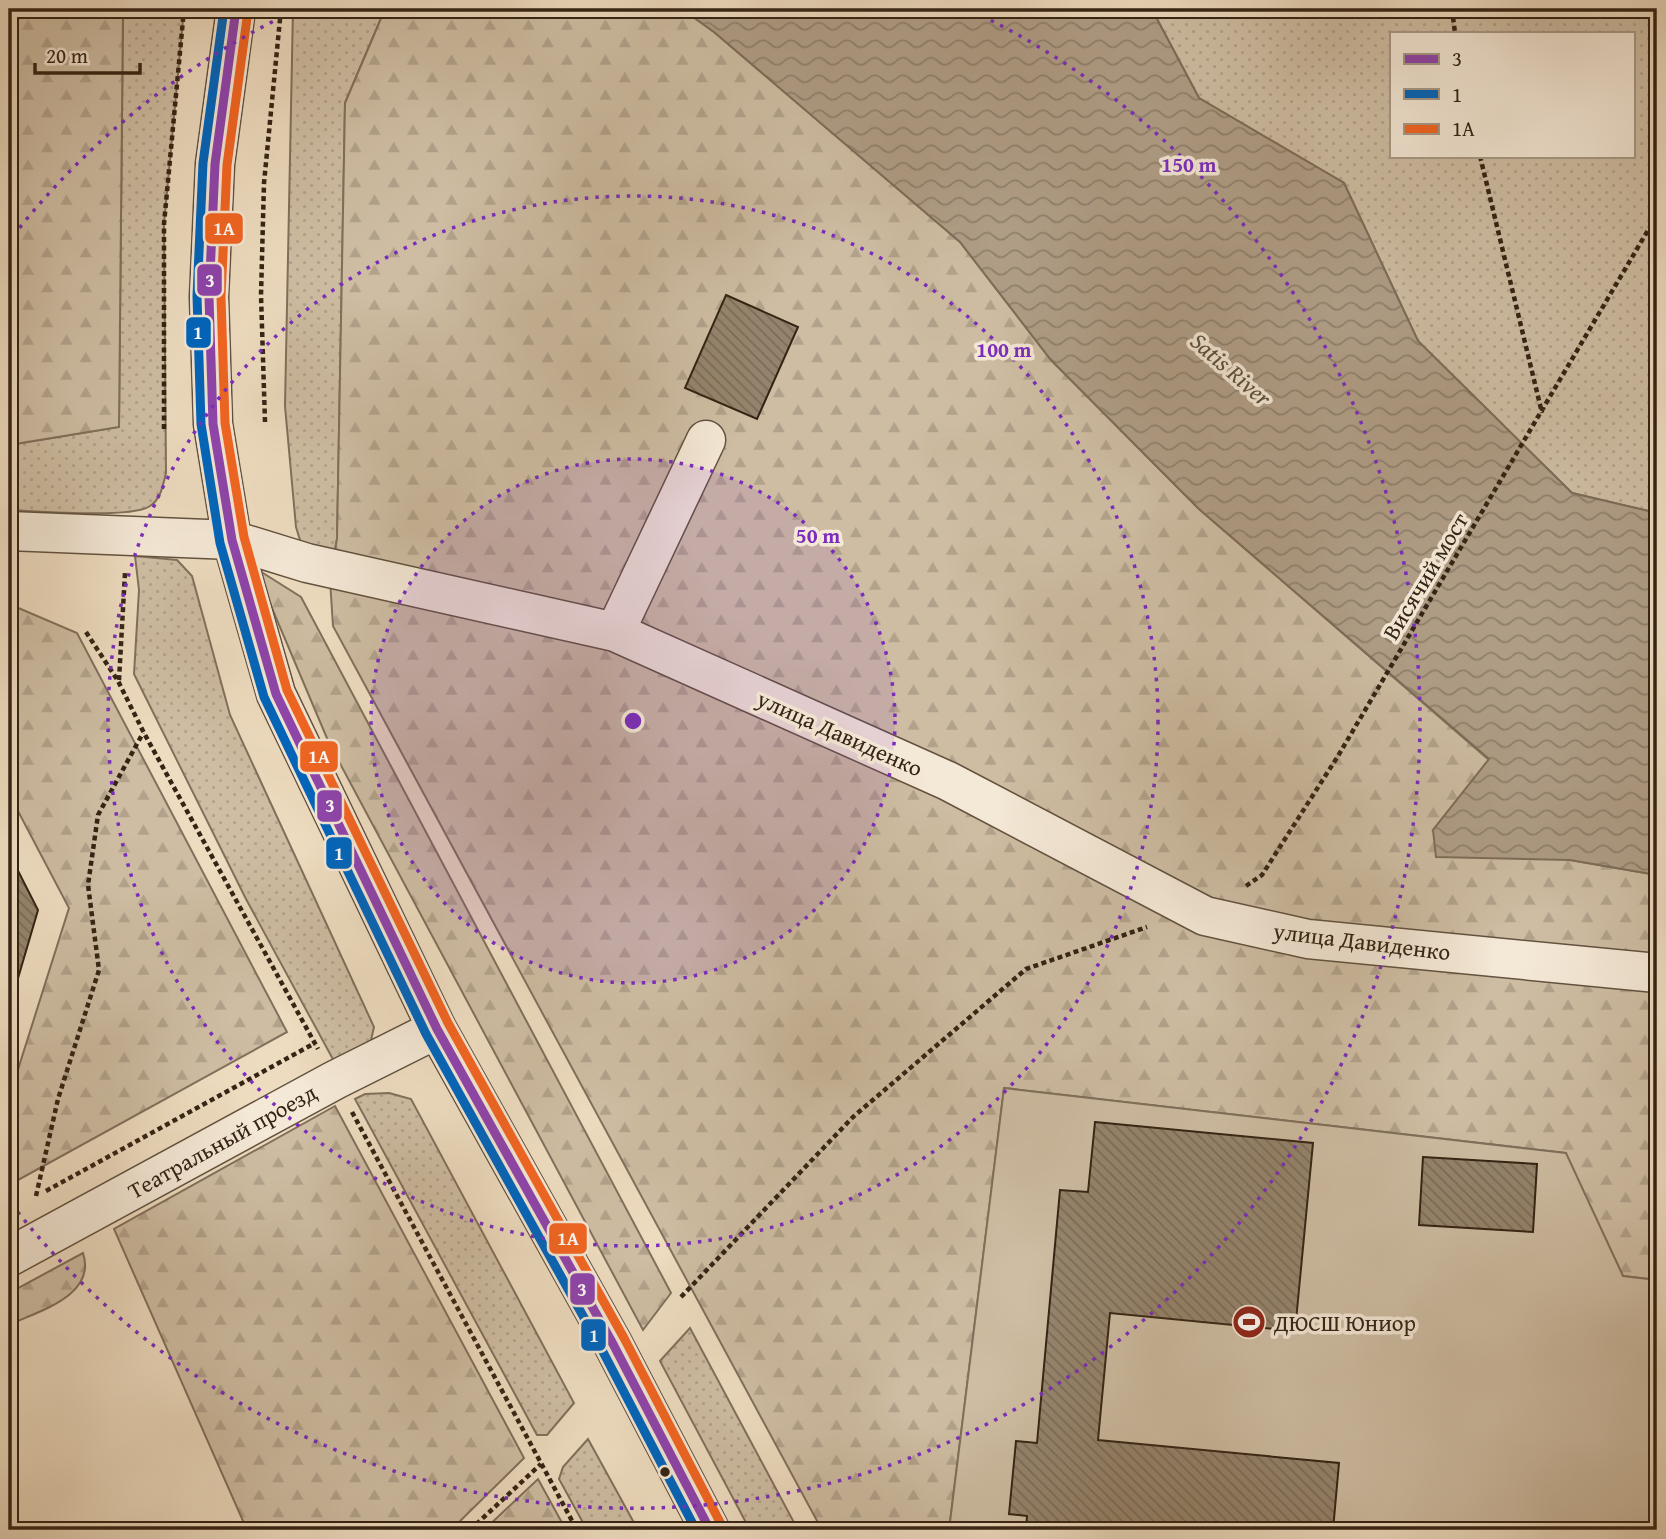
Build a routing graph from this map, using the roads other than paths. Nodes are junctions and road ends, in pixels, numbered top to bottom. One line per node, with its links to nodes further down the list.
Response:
1 (236, 9): 4 (street)
2 (706, 440): 5 (street)
3 (9, 531): 4 (street, улица Давиденко)
4 (232, 540): 5 (street, улица Давиденко); 7 (street)
5 (615, 632): 6 (street, улица Давиденко)
6 (1657, 973)
7 (437, 1029): 8 (street, Театральный проезд); 9 (street)
8 (9, 1257)
9 (710, 1530)

